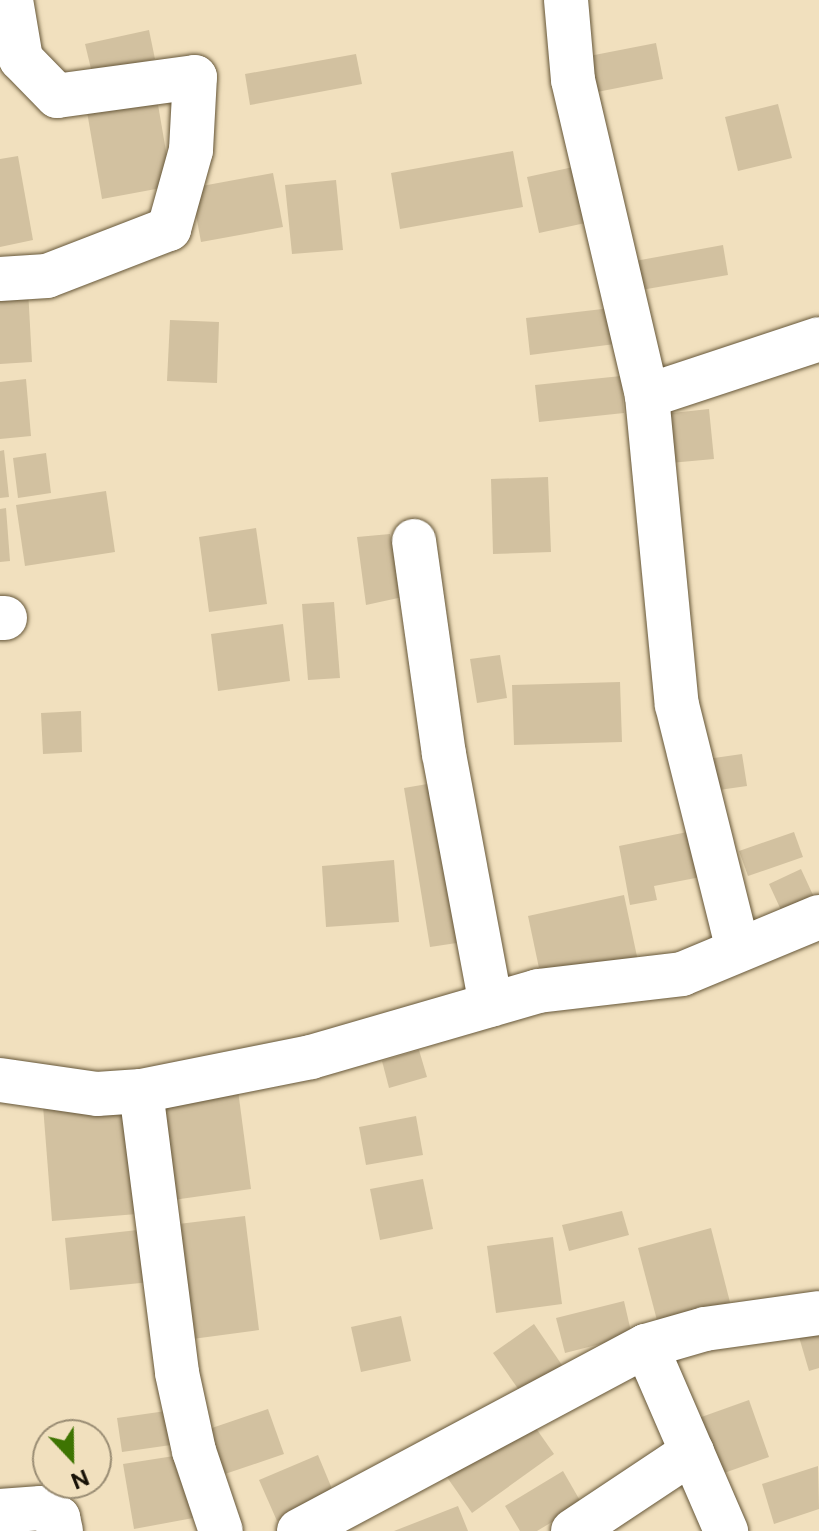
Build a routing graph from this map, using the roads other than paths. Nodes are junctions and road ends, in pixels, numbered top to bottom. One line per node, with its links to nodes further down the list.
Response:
1 (11, 0): 3 (street)
2 (566, 0): 5 (street)
3 (0, 279)
4 (819, 339): 5 (street)
5 (647, 396): 8 (street)
6 (414, 541): 9 (street)
7 (819, 917): 8 (street)
8 (738, 950): 9 (street)
9 (491, 1005): 11 (street)
10 (0, 1080): 11 (street)
11 (141, 1091): 17 (street)
12 (819, 1313): 13 (street)
13 (646, 1346): 14 (street); 18 (street)
14 (692, 1452): 19 (street); 20 (street)
15 (0, 1511): 16 (street)
16 (61, 1531)
17 (221, 1531)
18 (299, 1531)
19 (573, 1531)
20 (726, 1531)

